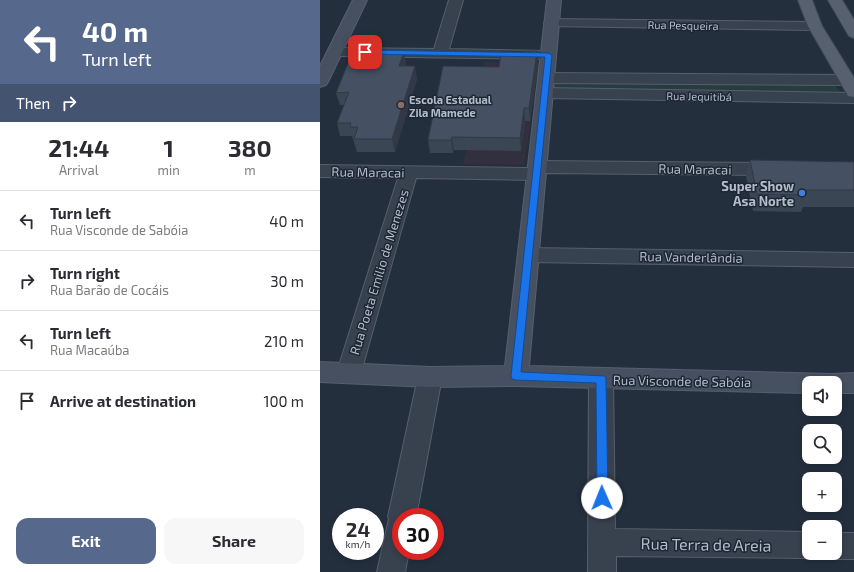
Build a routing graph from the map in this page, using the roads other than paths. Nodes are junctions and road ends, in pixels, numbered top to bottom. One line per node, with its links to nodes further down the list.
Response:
1 (360, 0): 9 (street)
2 (456, 0): 10 (street)
3 (554, 0): 6 (street)
4 (805, 0): 7 (main road)
5 (835, 0): 8 (main road)
6 (552, 23): 7 (street, Rua Pesqueira); 11 (street)
7 (815, 26): 14 (main road)
8 (854, 33)
9 (336, 52): 10 (street); 12 (street)
10 (440, 53): 11 (street)
11 (548, 55): 13 (street)
12 (320, 82)
13 (545, 86): 14 (street, Rua Jequitibá); 15 (street, Rua Jequitibá); 16 (street)
14 (851, 86)
15 (854, 98)
16 (537, 170): 17 (street, Rua Maracai); 19 (street, Rua Maracai); 20 (street)
17 (791, 170)
18 (320, 171): 19 (street, Rua Maracai)
19 (409, 172): 23 (street, Rua Poeta Emilio de Menezes)
20 (528, 255): 21 (street, Rua Vanderlândia); 24 (street)
21 (854, 260)
22 (320, 372): 23 (street, Rua Visconde de Sabóia)
23 (349, 372): 25 (street, Rua Visconde de Sabóia)
24 (516, 376): 25 (street, Rua Visconde de Sabóia); 26 (street, Rua Visconde de Sabóia)
25 (430, 377): 30 (street)
26 (601, 379): 27 (street, Rua Visconde de Sabóia); 31 (street)
27 (802, 383)
28 (842, 383): 29 (street)
29 (854, 383)
30 (404, 508)
31 (603, 542): 32 (street, Rua Terra de Areia); 37 (street)
32 (802, 545)
33 (842, 546): 34 (street)
34 (854, 546)
35 (394, 560): 36 (street)
36 (392, 572)
37 (602, 572)

